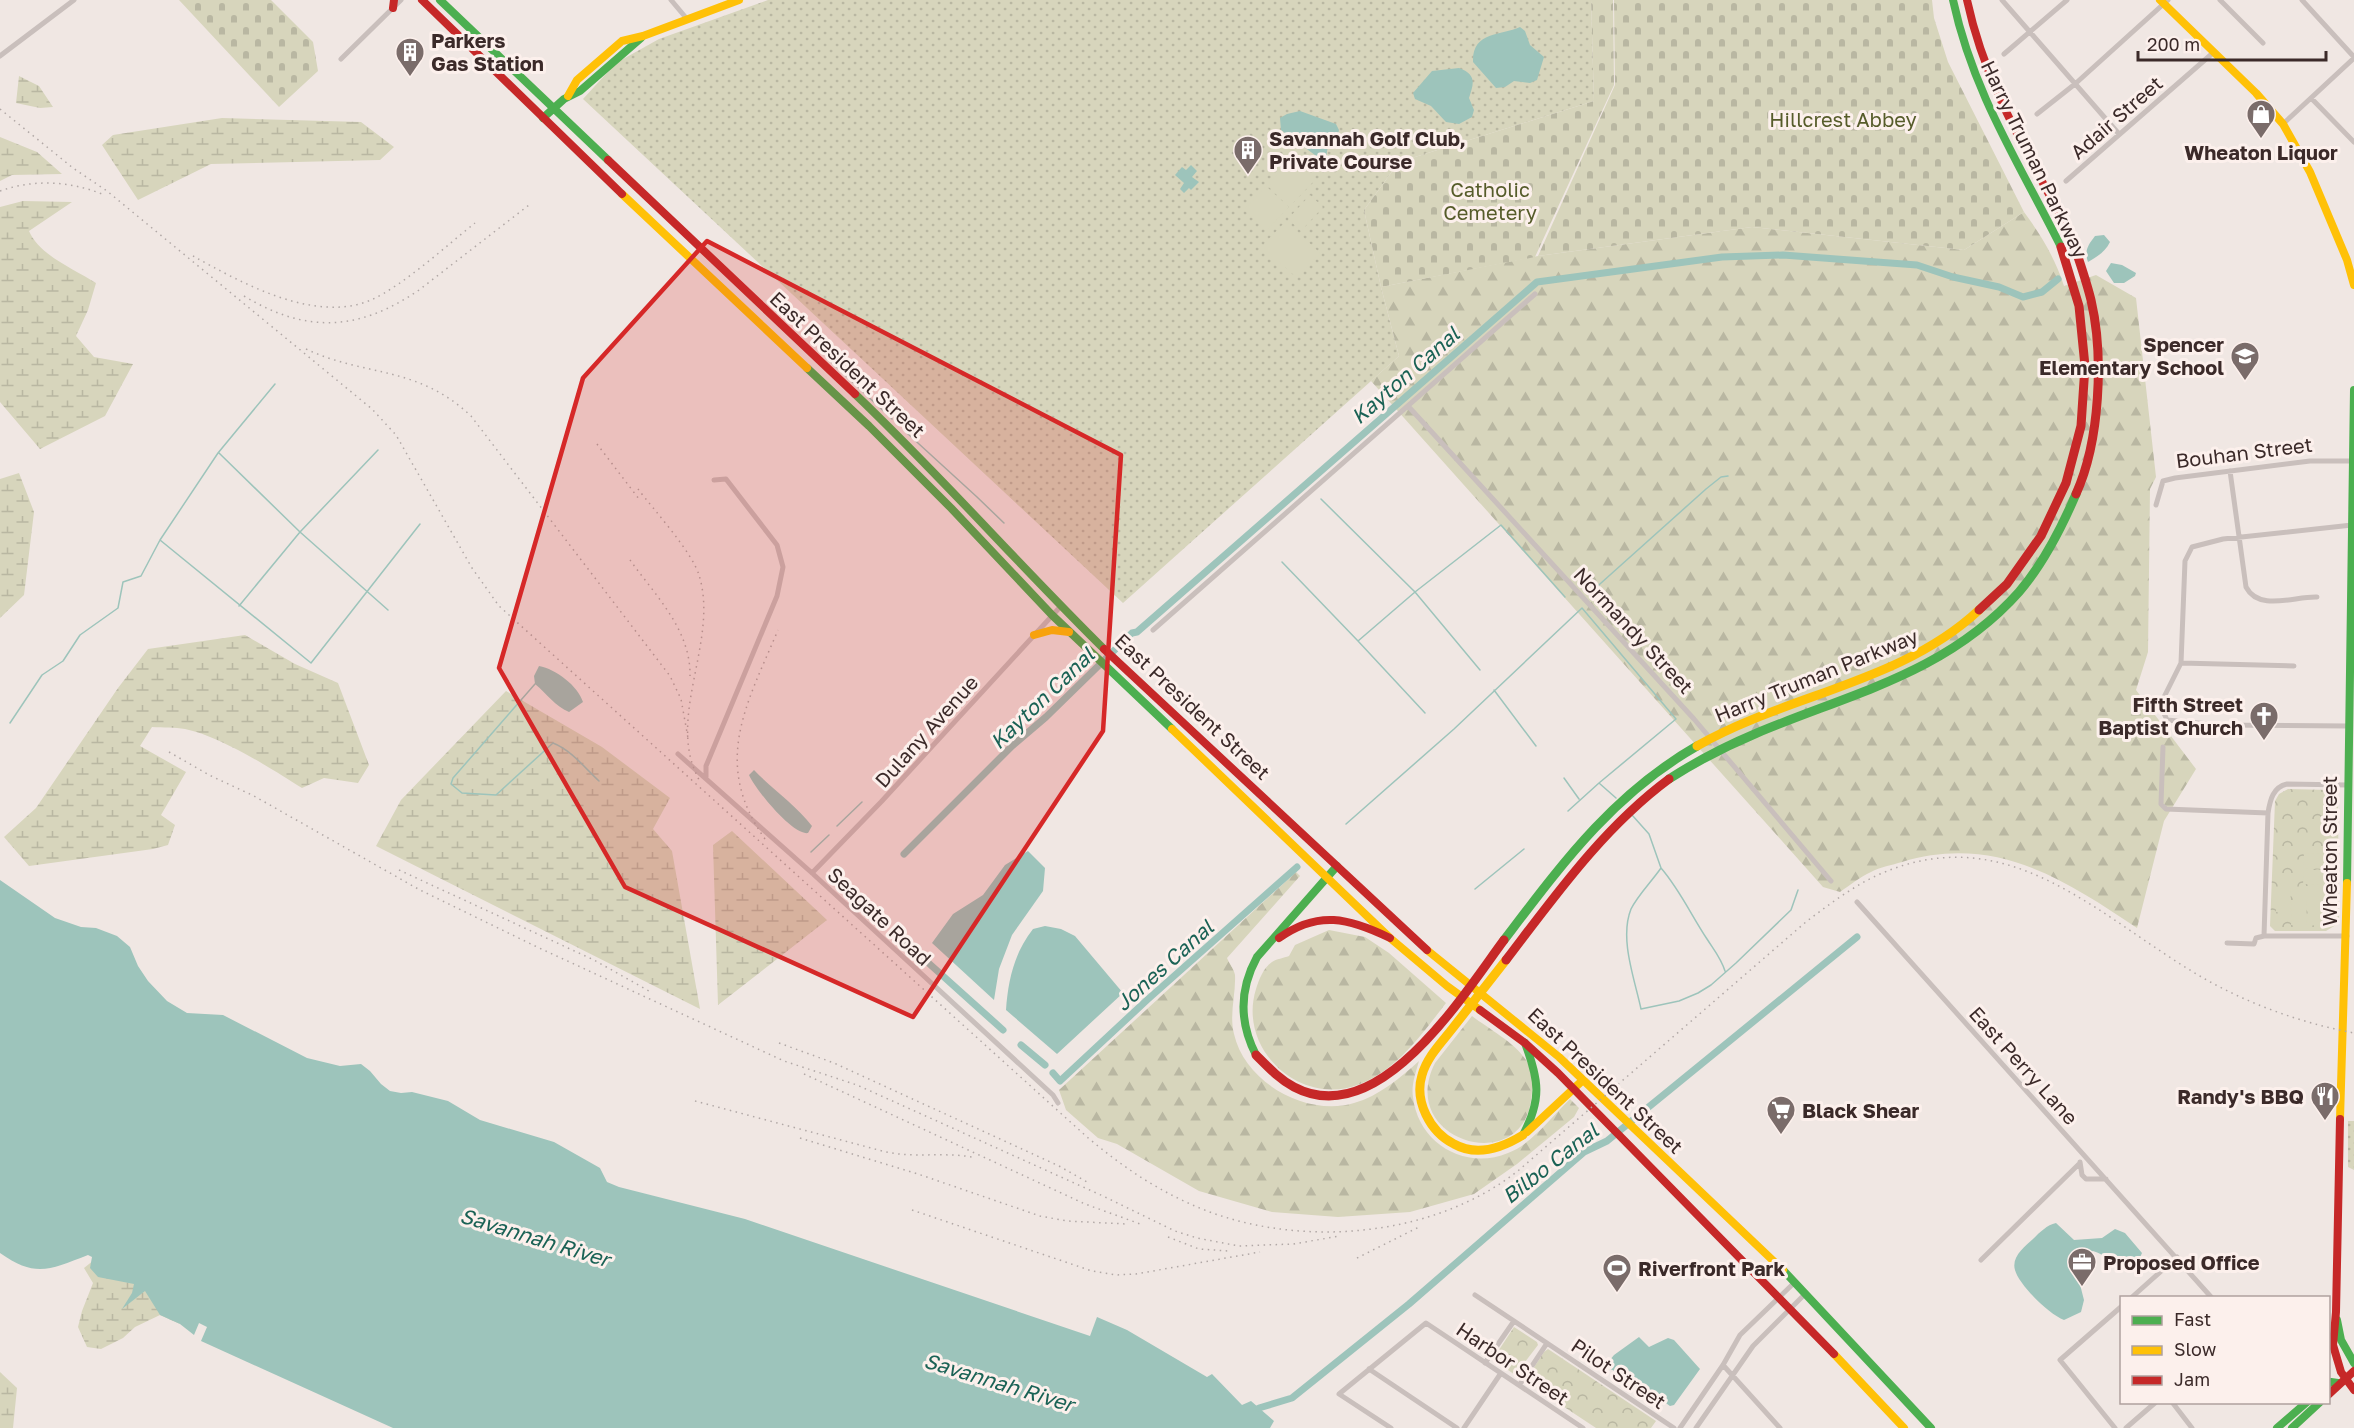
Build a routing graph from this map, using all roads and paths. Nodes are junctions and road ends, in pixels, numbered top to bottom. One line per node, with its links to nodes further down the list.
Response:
1 (74, 0): 20 (street)
2 (401, 0): 14 (street)
3 (422, 0): 27 (main road, East President Street)
4 (440, 0): 25 (main road, East President Street)
5 (671, 0): 15 (street)
6 (739, 0): 15 (main road)
7 (1953, 0): 69 (main road, Harry Truman Parkway, bridge)
8 (1967, 0): 74 (main road, Harry Truman Parkway, bridge)
9 (2002, 0): 16 (street)
10 (2067, 0): 16 (street)
11 (2220, 0): 17 (street)
12 (2302, 0): 21 (street)
13 (2164, 1): 18 (main road); 23 (street)
14 (394, 4): 22 (street)
15 (687, 19): 25 (main road)
16 (2030, 32): 19 (street); 23 (street)
17 (2263, 43)
18 (2214, 52): 28 (main road); 29 (street, Adair Street)
19 (2004, 54)
20 (0, 56)
21 (2354, 57): 24 (street)
22 (340, 59)
23 (2075, 84): 26 (street); 29 (street)
24 (2311, 98): 28 (street); 30 (street)
25 (552, 108): 27 (main road); 44 (main road, East President Street)
26 (2037, 114)
27 (543, 118): 42 (main road, East President Street)
28 (2283, 123): 32 (main road)
29 (2119, 134): 31 (street, Adair Street)
30 (2354, 142)
31 (2066, 181)
32 (2350, 259): 33 (main road)
33 (2354, 285)
34 (1535, 294): 36 (street)
35 (2354, 390): 37 (main road, Wheaton Street)
36 (1407, 406): 49 (street); 63 (street, Normandy Street)
37 (2354, 461): 38 (street, Bouhan Street); 40 (main road, Wheaton Street)
38 (2230, 471): 41 (street, Bouhan Street); 45 (street)
39 (714, 480): 57 (street)
40 (2354, 484): 43 (main road, Wheaton Street)
41 (2156, 505)
42 (951, 508): 44 (main road); 48 (main road, East President Street)
43 (2352, 525): 45 (street); 54 (main road, Wheaton Street)
44 (997, 537): 47 (main road, East President Street)
45 (2239, 538): 46 (street); 52 (street)
46 (2317, 597)
47 (1060, 606): 48 (street, Dulany Avenue); 60 (main road, East President Street)
48 (1052, 615): 50 (main road, East President Street); 51 (street, Dulany Avenue)
49 (1154, 630)
50 (1070, 632): 51 (main road); 62 (main road, East President Street)
51 (1034, 635): 61 (street, Dulany Avenue)
52 (2181, 663): 53 (street); 54 (street)
53 (2294, 666)
54 (2348, 726): 58 (main road, Wheaton Street)
55 (2163, 747): 59 (street)
56 (678, 754): 57 (street, Seagate Road)
57 (706, 777): 61 (street, Seagate Road)
58 (2350, 786): 59 (street); 66 (main road, Wheaton Street)
59 (2268, 813): 65 (street)
60 (1337, 866): 62 (main road); 71 (main road, East President Street)
61 (812, 873): 73 (street, Seagate Road)
62 (1328, 877): 67 (main road, East President Street); 69 (main road)
63 (1831, 881)
64 (1857, 902): 75 (street, East Perry Lane)
65 (2264, 936): 66 (street); 68 (street)
66 (2346, 936): 88 (main road, Wheaton Street)
67 (1390, 939): 69 (main road); 70 (main road, East President Street)
68 (2227, 943)
69 (1257, 957)
70 (1525, 1043): 72 (main road, East President Street); 74 (main road)
71 (1583, 1080): 72 (main road, Harry Truman Parkway); 80 (main road, East President Street)
72 (1573, 1089): 74 (main road, Harry Truman Parkway); 85 (main road, East President Street)
73 (1058, 1103)
74 (1523, 1135)
75 (2084, 1155): 76 (street); 77 (street, East Perry Lane)
76 (2080, 1163): 77 (street); 79 (street)
77 (2106, 1179): 78 (street, East Perry Lane)
78 (2177, 1257): 83 (street); 84 (street)
79 (1981, 1260)
80 (1796, 1282): 81 (main road, East President Street); 85 (street)
81 (1806, 1293): 87 (street); 116 (main road, East President Street)
82 (1475, 1295): 89 (street, Pilot Street)
83 (2133, 1296)
84 (2210, 1296)
85 (1779, 1298): 87 (main road, East President Street); 93 (street)
86 (2120, 1307): 117 (street)
87 (1790, 1309): 97 (street); 115 (main road, East President Street)
88 (2336, 1312): 92 (main road, Wheaton Street); 98 (main road, Wheaton Street)
89 (1514, 1321): 90 (street, Pilot Street); 91 (street)
90 (1547, 1343): 99 (street); 111 (street, Pilot Street)
91 (1485, 1363): 94 (street, Harbor Street); 96 (street, Harbor Street)
92 (2354, 1363)
93 (1723, 1365): 97 (street); 112 (street)
94 (1369, 1369): 107 (street); 108 (street)
95 (2354, 1371): 98 (main road)
96 (1501, 1373): 99 (street, Harbor Street); 109 (street)
97 (1732, 1374): 113 (street); 114 (street)
98 (2339, 1382): 100 (main road); 101 (main road)
99 (1520, 1384): 110 (street, Harbor Street)
100 (2354, 1390)
101 (2330, 1393)
102 (2154, 1404): 118 (street)
103 (2174, 1404): 119 (street)
104 (2305, 1404): 106 (main road)
105 (2318, 1404): 121 (main road)
106 (2286, 1419): 120 (main road); 121 (street)
107 (1391, 1428)
108 (1457, 1428)
109 (1464, 1428)
110 (1583, 1428)
111 (1674, 1428)
112 (1680, 1428)
113 (1696, 1428)
114 (1780, 1428)
115 (1904, 1428)
116 (1931, 1428)
117 (2115, 1428)
118 (2126, 1428)
119 (2192, 1428)
120 (2277, 1428)
121 (2293, 1428)

